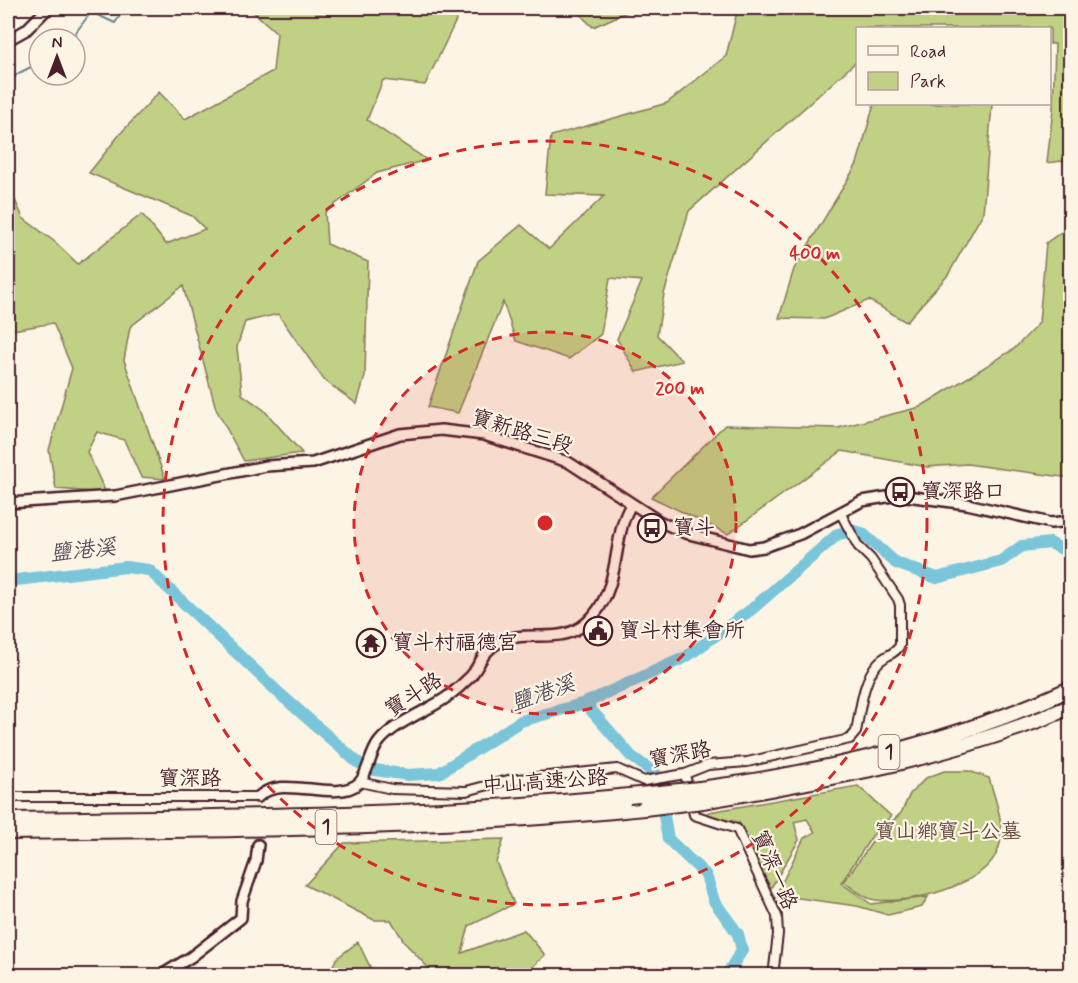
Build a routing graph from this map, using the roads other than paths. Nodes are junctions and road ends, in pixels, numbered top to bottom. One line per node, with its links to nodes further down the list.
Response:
1 (48, 8): 2 (street)
2 (8, 40)
3 (8, 503): 4 (street, 寶新路三段)
4 (631, 505): 5 (street, 寶新路三段); 10 (street, 寶斗路)
5 (840, 512): 6 (street, 寶新路三段); 9 (street, 寶深路)
6 (1071, 521)
7 (1071, 689): 11 (highway, 中山高速公路 / 1)
8 (1071, 707): 11 (highway, 中山高速公路 / 1)
9 (685, 774): 10 (street, 寶深路); 18 (street, 寶深一路)
10 (360, 782): 13 (street, 寶深路)
11 (701, 795): 14 (highway, 中山高速公路 / 1, bridge); 15 (highway, 中山高速公路 / 1, bridge)
12 (8, 797): 13 (street, 寶深路)
13 (258, 797)
14 (8, 820)
15 (8, 832)
16 (258, 845): 17 (street)
17 (160, 975)
18 (773, 975)

